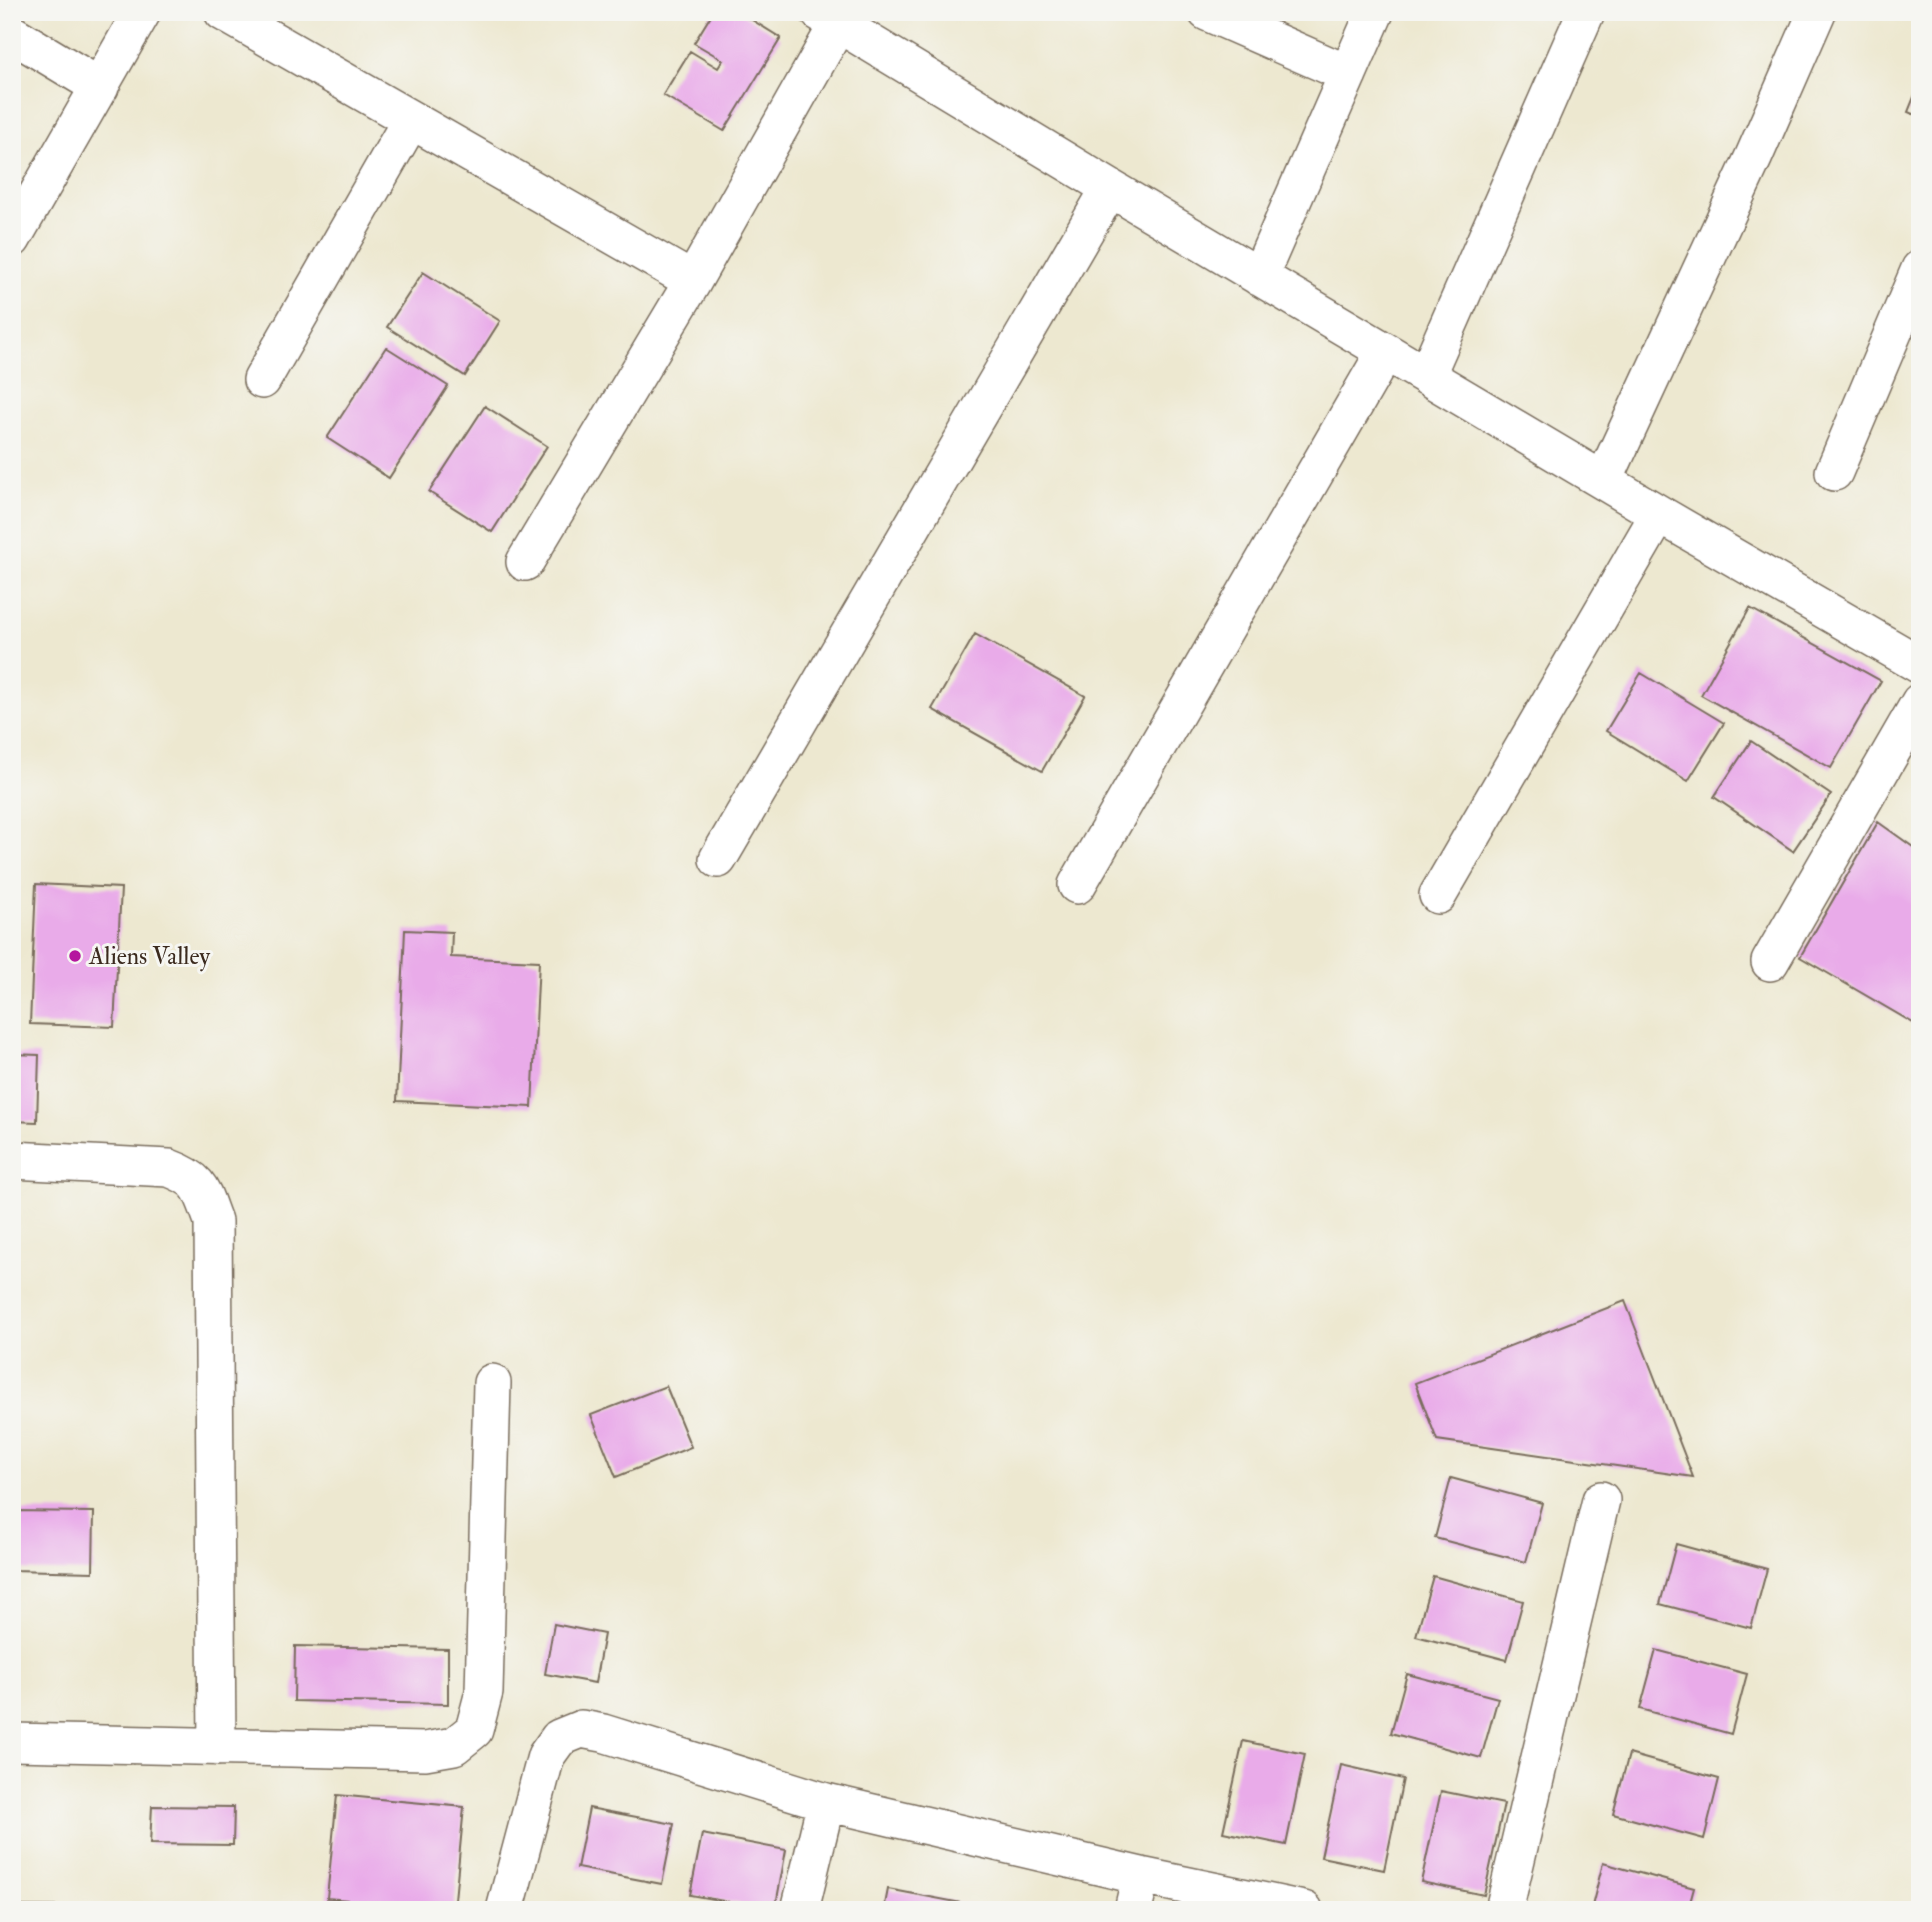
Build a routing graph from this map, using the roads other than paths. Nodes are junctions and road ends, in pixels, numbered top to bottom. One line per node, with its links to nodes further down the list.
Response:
1 (142, 12): 10 (street)
2 (223, 12): 11 (street)
3 (1207, 12): 9 (street)
4 (1375, 12): 9 (street)
5 (1586, 12): 18 (street)
6 (1816, 12): 21 (street)
7 (829, 18): 12 (street); 16 (street)
8 (12, 34): 10 (street)
9 (1348, 74): 15 (street)
10 (100, 87): 13 (street)
11 (411, 120): 16 (street); 19 (street)
12 (1110, 188): 15 (street); 26 (street)
13 (12, 239)
14 (1920, 269): 20 (street)
15 (1259, 277): 17 (street)
16 (693, 281): 23 (street)
17 (1385, 352): 18 (street); 27 (street)
18 (1426, 376): 21 (street)
19 (262, 380)
20 (1834, 472)
21 (1604, 480): 22 (street)
22 (1659, 514): 24 (street); 28 (street)
23 (525, 562)
24 (1920, 666)
25 (1920, 702): 29 (street)
26 (718, 859)
27 (1077, 885)
28 (1438, 895)
29 (1770, 962)
30 (12, 1160): 34 (street)
31 (492, 1382): 34 (street)
32 (1601, 1500): 40 (street)
33 (12, 1742): 34 (street)
34 (216, 1747)
35 (826, 1802): 36 (street); 37 (street); 38 (street)
36 (1137, 1893): 39 (street)
37 (505, 1910)
38 (800, 1910)
39 (1304, 1910)
40 (1504, 1910)

